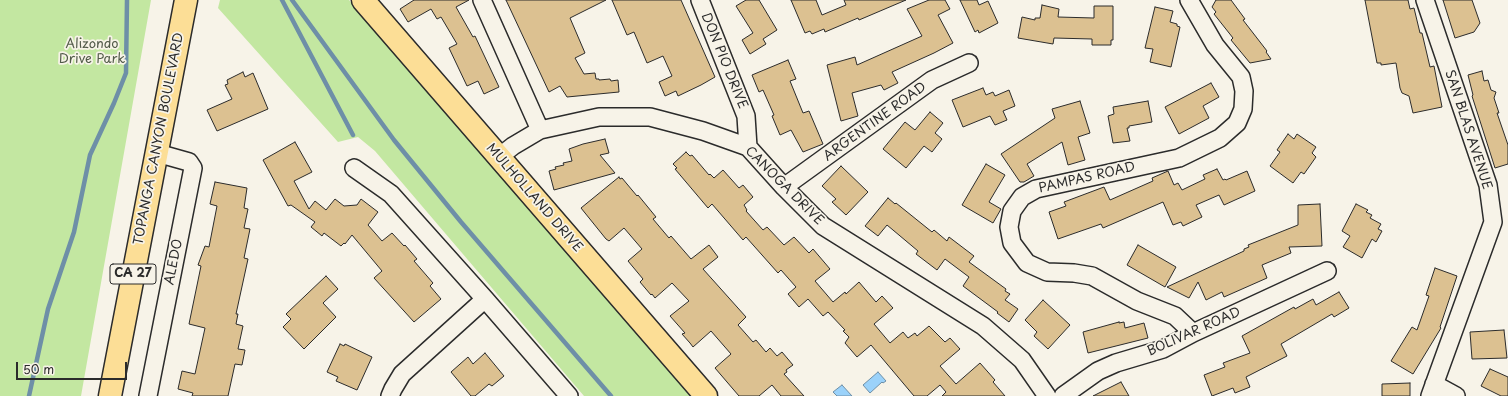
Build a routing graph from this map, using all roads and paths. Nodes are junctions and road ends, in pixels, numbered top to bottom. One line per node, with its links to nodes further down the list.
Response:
1 (186, 0): 10 (main road, TOPANGA CANYON BOULEVARD / CA 27)
2 (363, 0): 11 (main road, MULHOLLAND DRIVE)
3 (482, 0): 8 (street)
4 (700, 0): 9 (street, DON PIO DRIVE)
5 (1189, 0): 16 (street, PAMPAS ROAD)
6 (1425, 0): 17 (street, SAN BLAS AVENUE)
7 (969, 63): 13 (street, ARGENTINE ROAD)
8 (540, 130): 9 (street, CANOGA DRIVE); 11 (street, CANOGA DRIVE)
9 (748, 147): 13 (street, CANOGA DRIVE)
10 (157, 153): 18 (main road, TOPANGA CANYON BOULEVARD / CA 27); 19 (street, ALEDO)
11 (499, 157): 22 (main road, MULHOLLAND DRIVE)
12 (354, 168): 15 (street)
13 (784, 187): 23 (street, CANOGA DRIVE)
14 (1328, 271): 16 (street, BOLIVAR ROAD)
15 (485, 299): 20 (street); 21 (street)
16 (1193, 333): 24 (street, BOLIVAR ROAD)
17 (1432, 390): 25 (street)
18 (110, 396)
19 (148, 396)
20 (390, 396)
21 (568, 396)
22 (706, 396)
23 (1047, 396)
24 (1063, 396)
25 (1456, 396)

